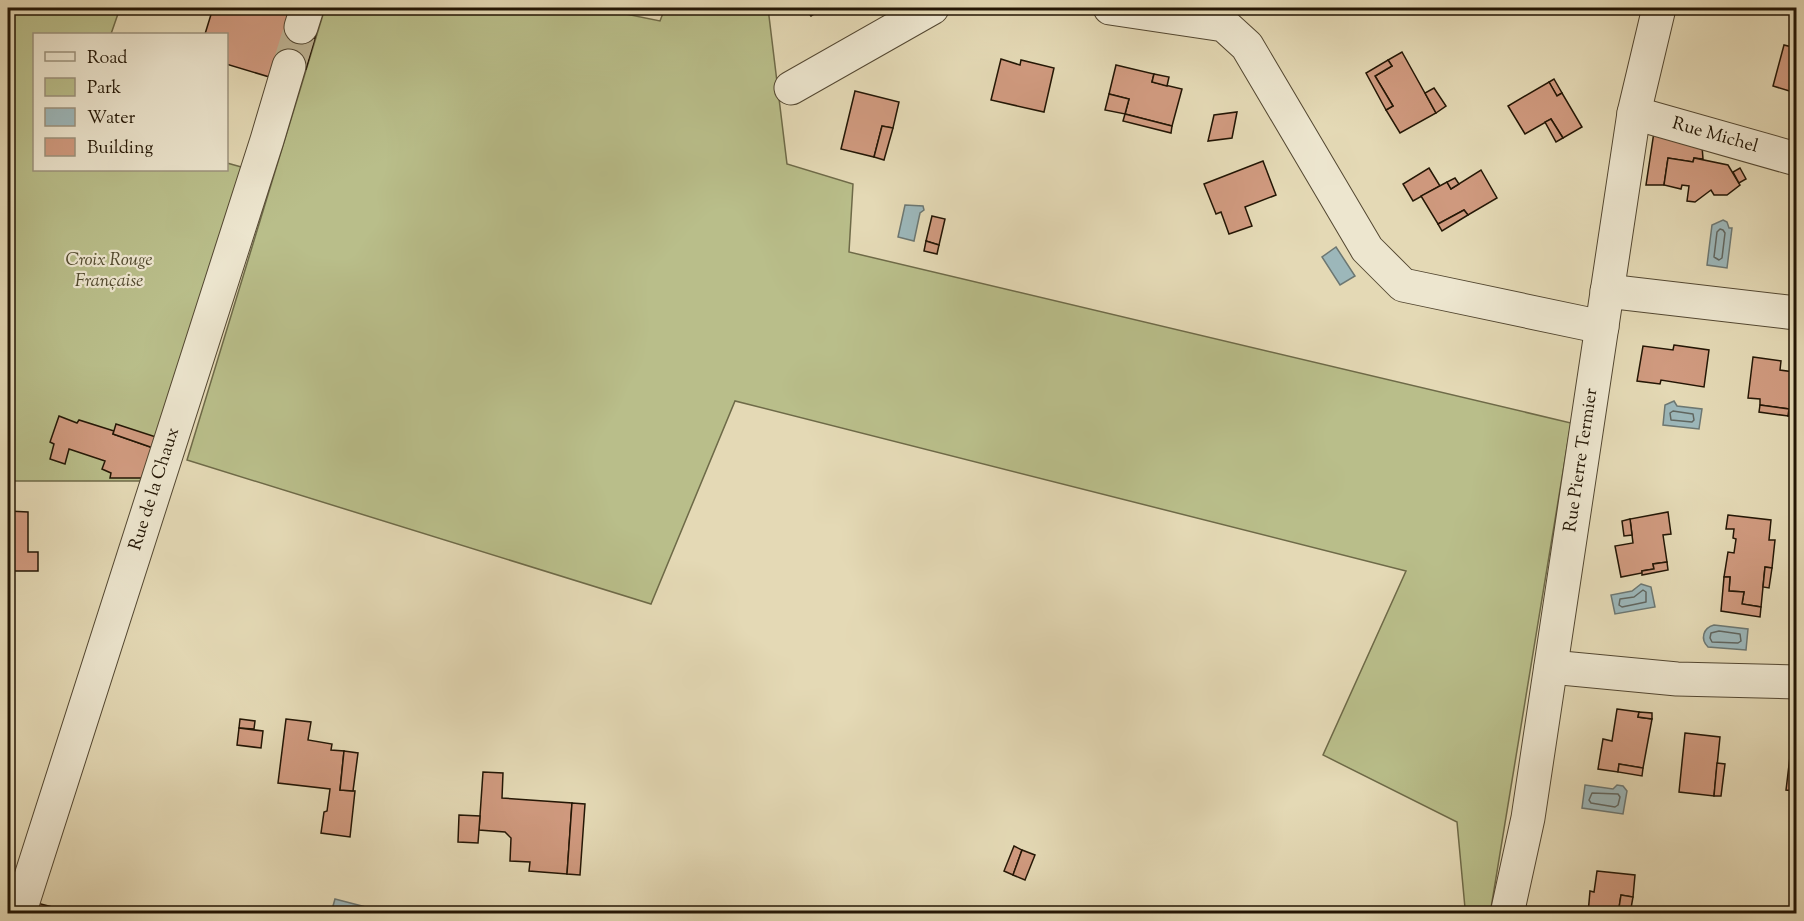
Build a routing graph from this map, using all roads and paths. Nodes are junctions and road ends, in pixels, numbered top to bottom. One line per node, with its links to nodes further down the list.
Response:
1 (932, 8): 5 (street)
2 (1110, 8): 10 (street)
3 (1659, 8): 6 (street, Rue Pierre Termier)
4 (289, 66): 13 (street, Rue de la Chaux)
5 (791, 88)
6 (1634, 113): 7 (street, Rue Michel); 8 (street, Rue Pierre Termier)
7 (1797, 159)
8 (1607, 291): 9 (street); 10 (street, Rue Pierre Termier)
9 (1797, 313)
10 (1602, 327): 11 (street, Rue Pierre Termier)
11 (1551, 667): 12 (street); 14 (street, Rue Pierre Termier)
12 (1797, 682)
13 (19, 914)
14 (1507, 914)

